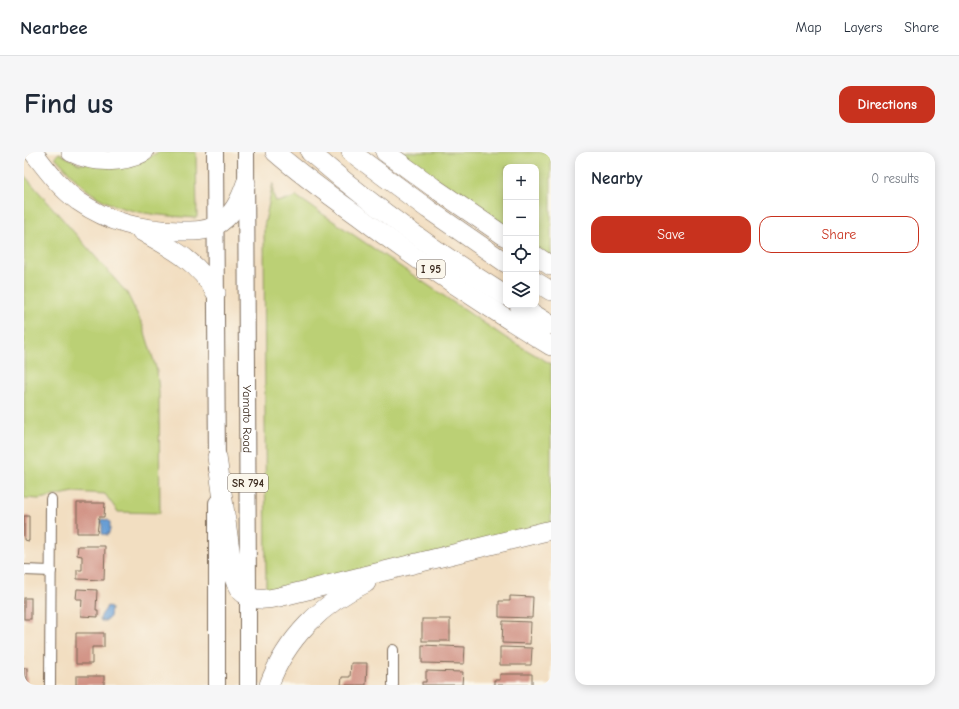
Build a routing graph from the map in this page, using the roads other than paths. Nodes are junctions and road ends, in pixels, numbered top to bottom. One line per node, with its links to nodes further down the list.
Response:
1 (33, 152): 12 (highway)
2 (71, 152): 3 (highway)
3 (144, 152)
4 (215, 152): 13 (main road, SR 794)
5 (246, 152): 11 (main road, Yamato Road / SR 794)
6 (269, 152): 10 (highway)
7 (310, 152): 21 (highway)
8 (351, 152): 16 (highway)
9 (385, 152): 14 (highway)
10 (282, 158): 24 (highway, I 95)
11 (246, 183): 13 (highway); 31 (main road, Yamato Road / SR 794)
12 (133, 226): 13 (highway); 20 (highway)
13 (215, 226): 20 (main road, SR 794)
14 (505, 236)
15 (539, 258): 17 (highway)
16 (503, 261)
17 (551, 266)
18 (539, 284): 19 (highway)
19 (551, 291)
20 (216, 293): 25 (main road, SR 794)
21 (503, 294)
22 (524, 308): 23 (highway)
23 (551, 325)
24 (551, 346)
25 (217, 457): 31 (highway); 34 (main road, SR 794)
26 (51, 499): 30 (street)
27 (551, 530): 28 (highway)
28 (396, 569): 31 (highway); 36 (highway)
29 (24, 570): 30 (street)
30 (51, 571): 33 (street)
31 (248, 597): 35 (main road, Yamato Road / SR 794)
32 (393, 650): 37 (street)
33 (50, 685)
34 (217, 685)
35 (248, 685)
36 (269, 685)
37 (393, 685)

